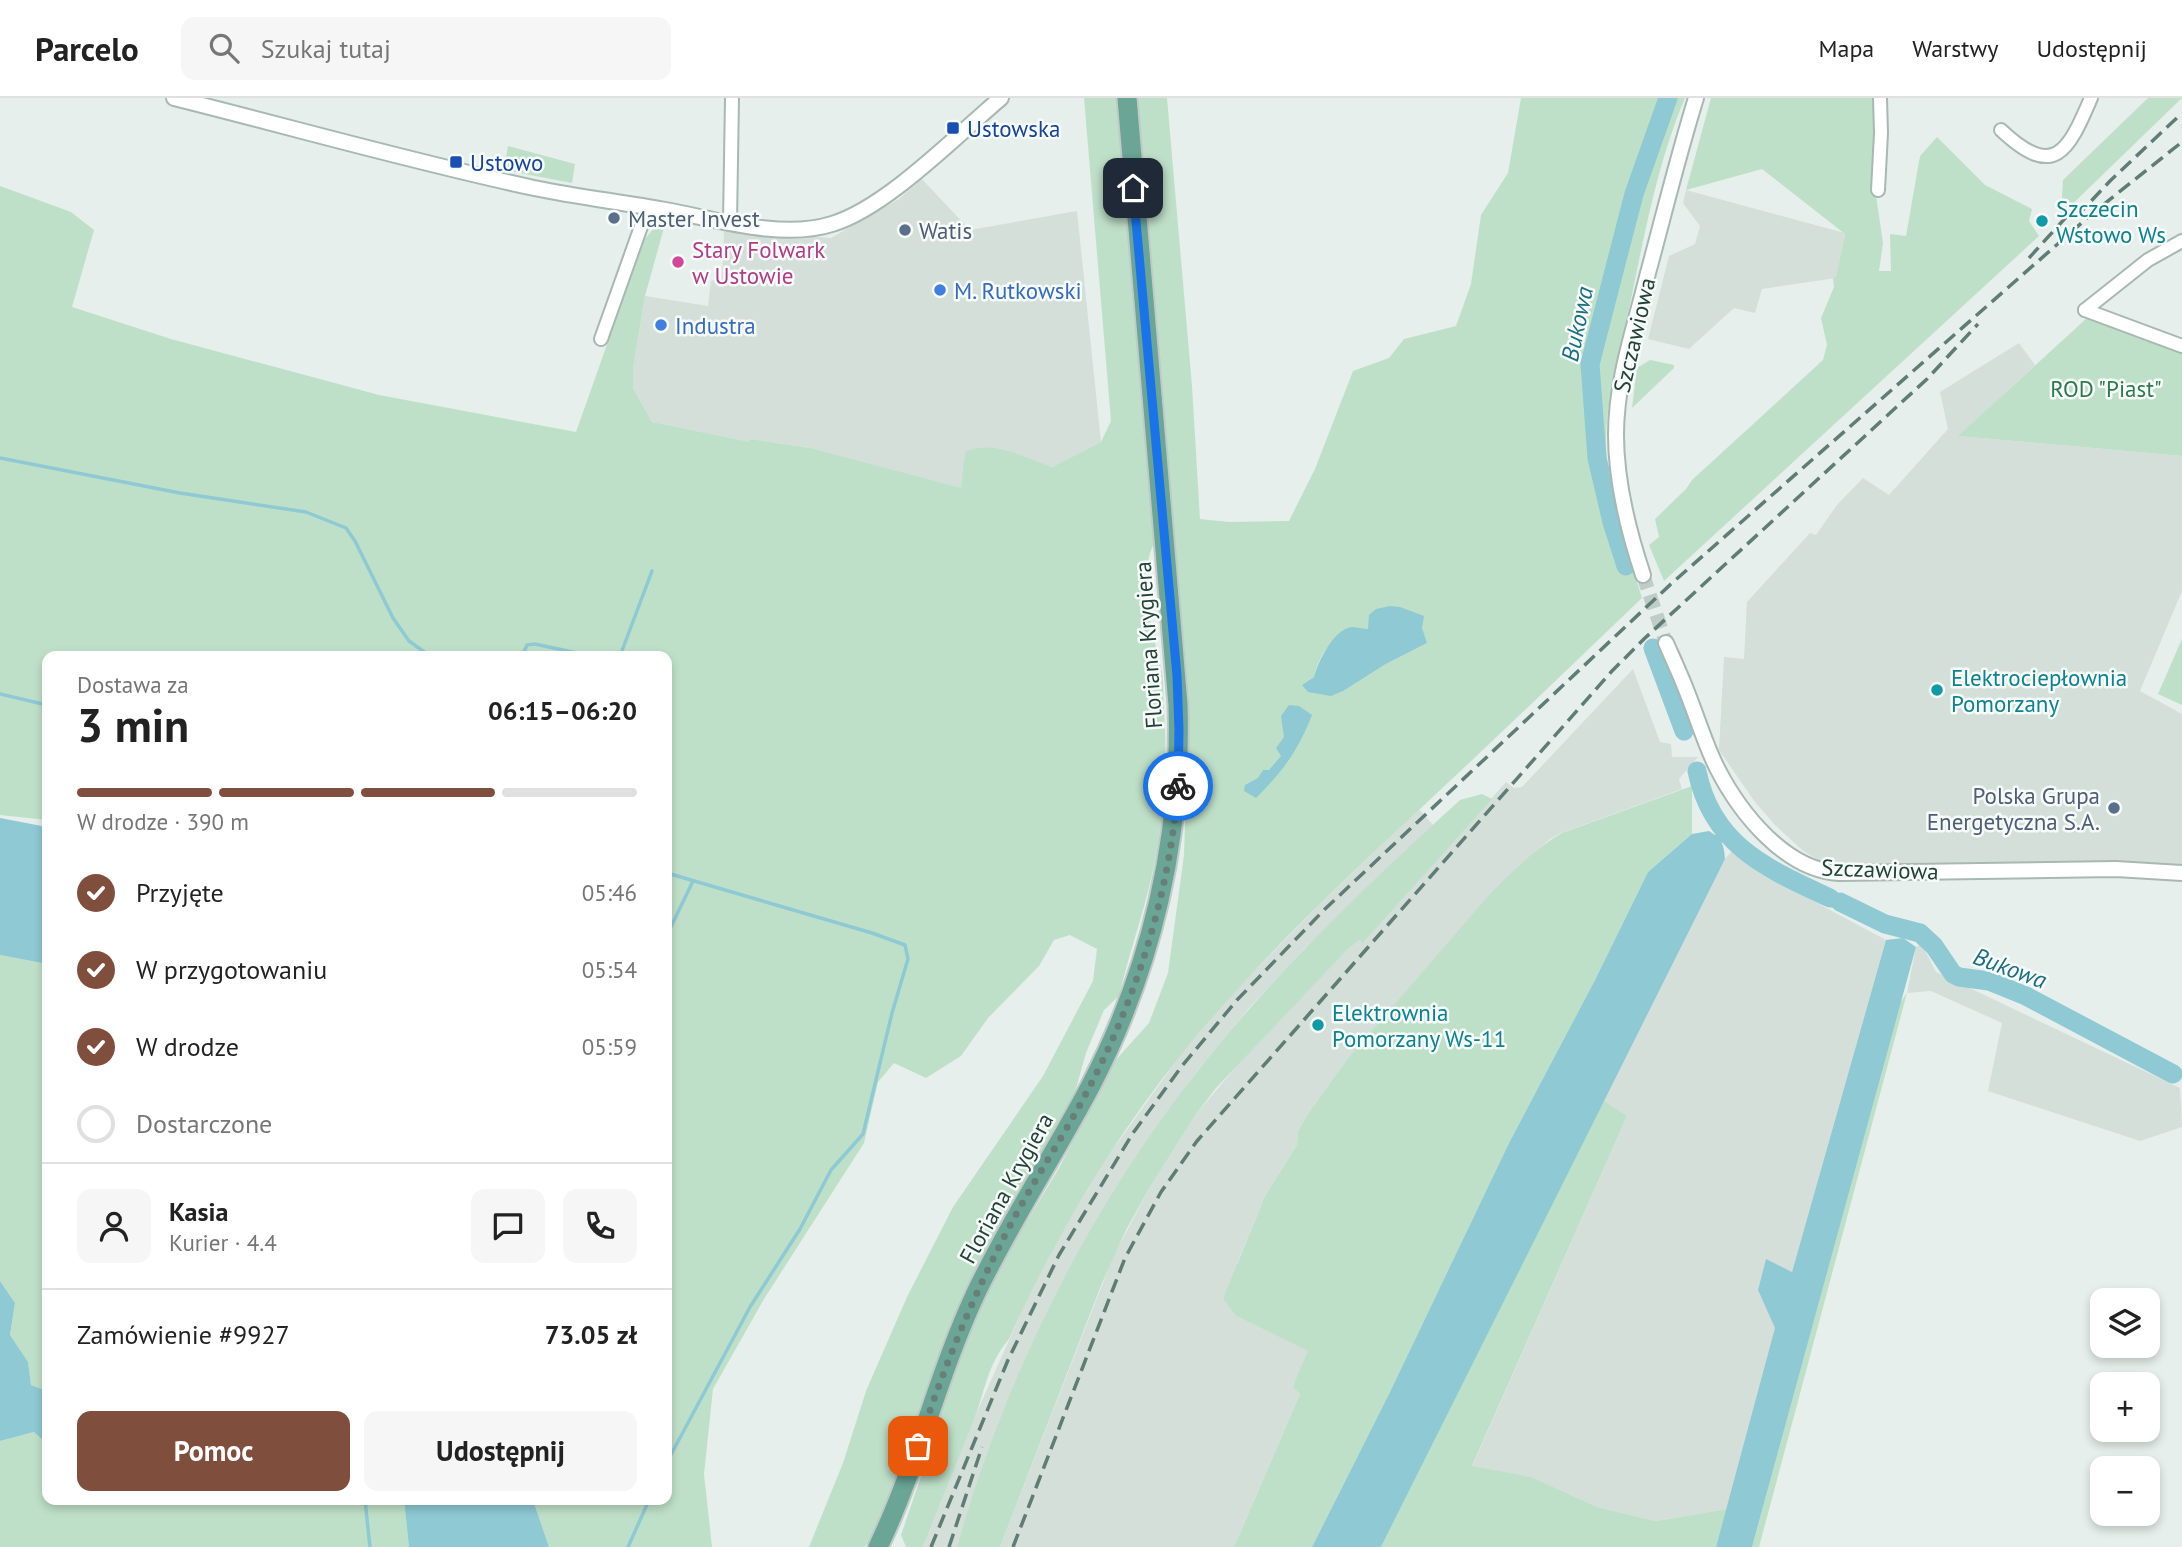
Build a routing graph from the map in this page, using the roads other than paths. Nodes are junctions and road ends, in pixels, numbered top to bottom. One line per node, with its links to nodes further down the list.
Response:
1 (174, 98): 10 (street)
2 (732, 98): 11 (street)
3 (1002, 98): 11 (street)
4 (1127, 98): 18 (main road, Floriana Krygiera)
5 (1696, 98): 15 (street, Szczawiowa)
6 (1880, 98): 9 (street)
7 (2091, 98): 8 (street)
8 (2001, 130)
9 (1878, 190)
10 (648, 207): 11 (street); 13 (street)
11 (730, 222)
12 (2182, 241): 14 (street)
13 (601, 339)
14 (2182, 346)
15 (1643, 575)
16 (1666, 643): 17 (street, Szczawiowa)
17 (2182, 873)
18 (878, 1547)

